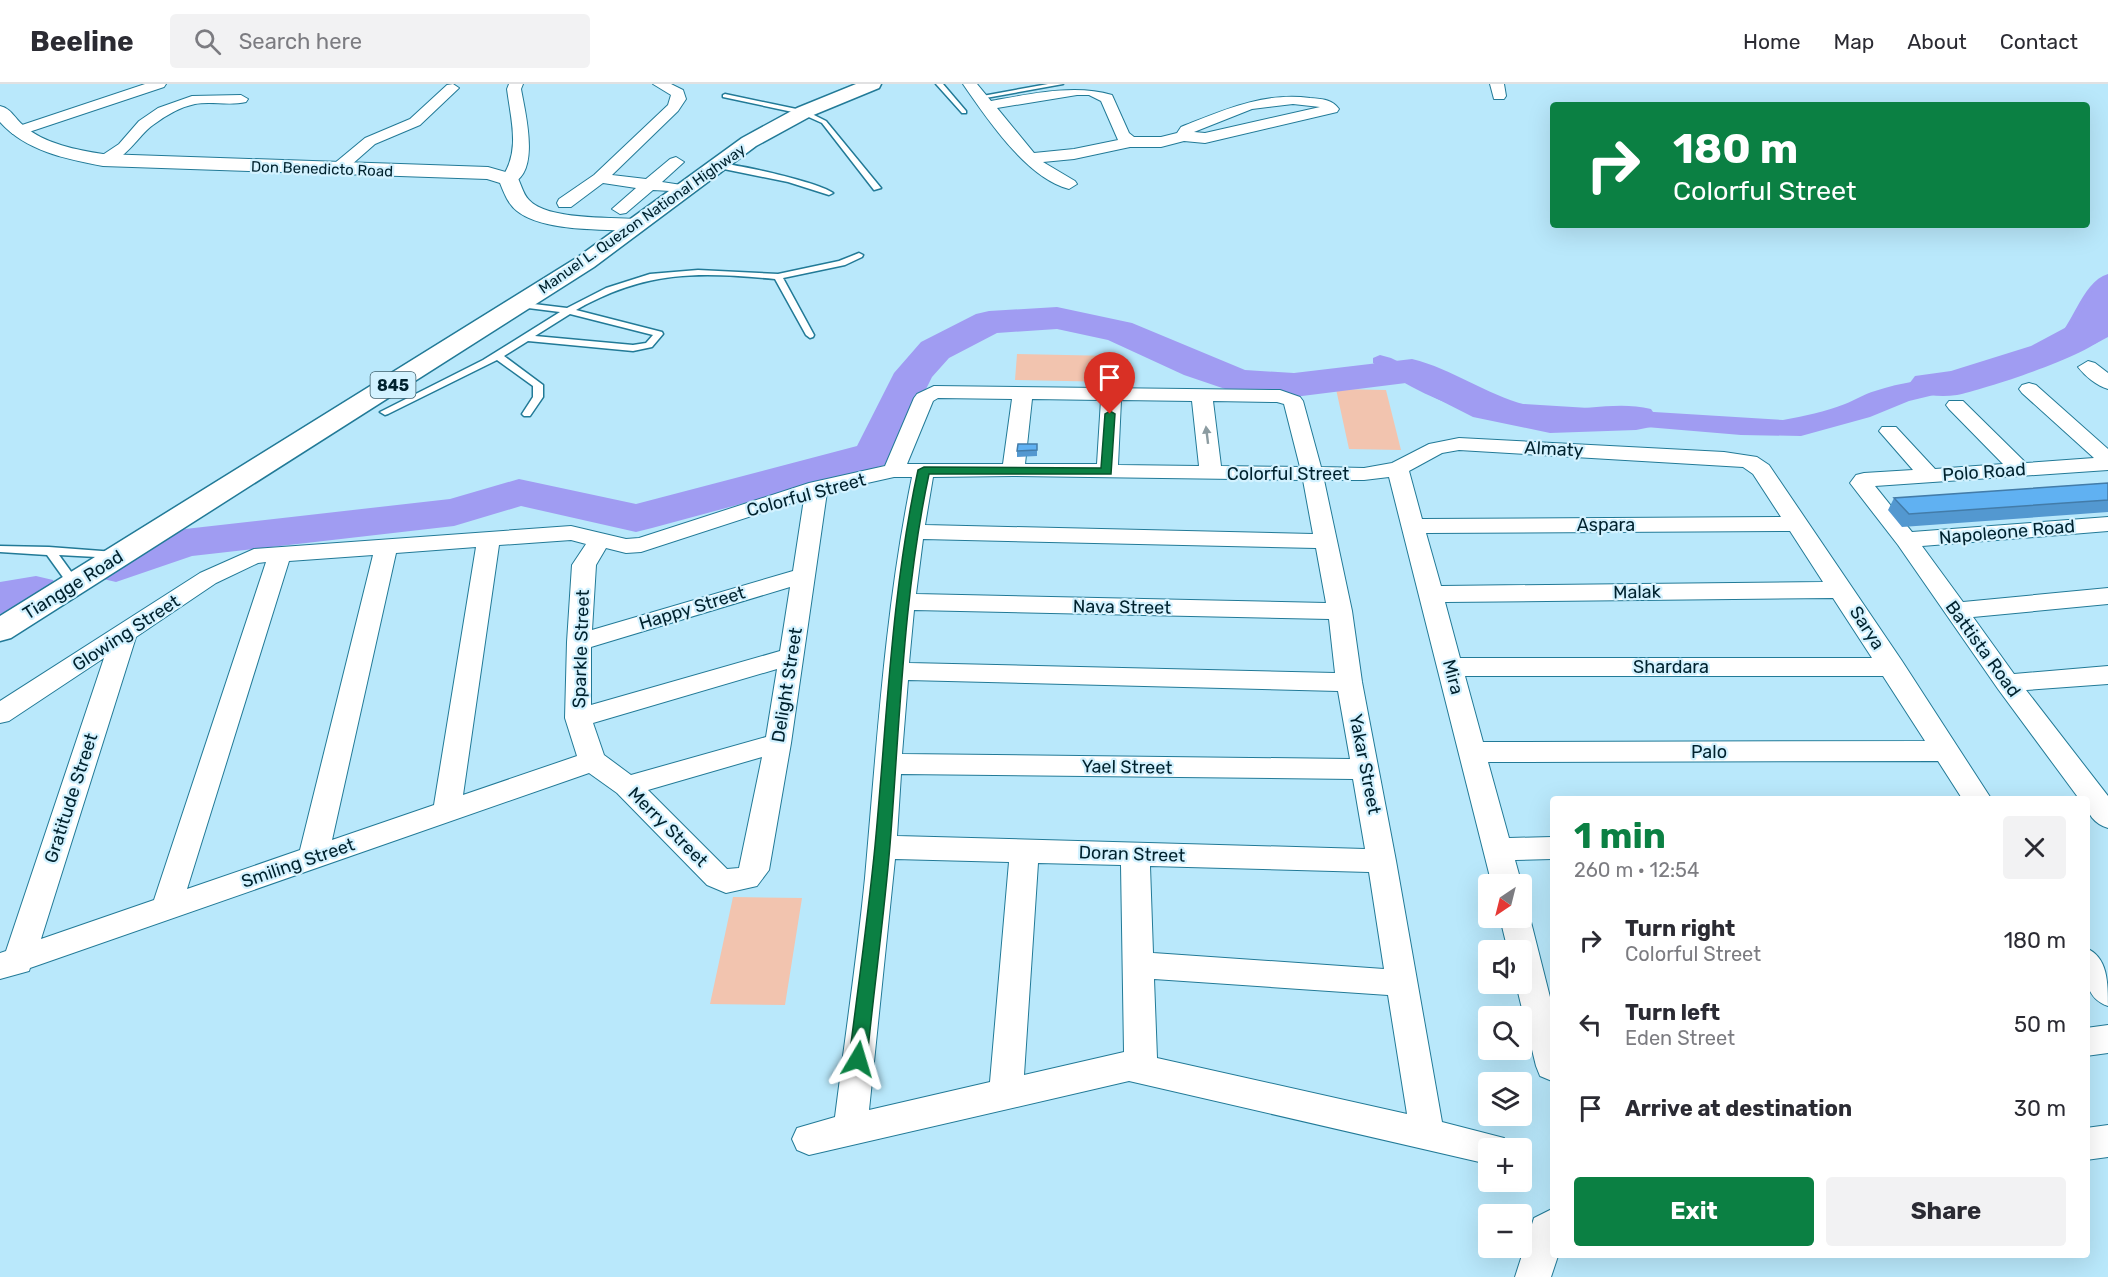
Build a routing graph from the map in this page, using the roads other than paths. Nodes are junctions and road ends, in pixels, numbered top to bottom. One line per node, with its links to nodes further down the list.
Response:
1 (516, 84): 25 (street)
2 (660, 84): 24 (street)
3 (872, 84): 15 (main road, Manuel L. Quezon National Highway / 845)
4 (939, 84): 14 (lane)
5 (970, 84): 12 (street)
6 (1060, 84): 12 (lane)
7 (158, 85): 8 (street); 16 (street)
8 (178, 85)
9 (452, 88): 23 (street)
10 (725, 96): 15 (lane)
11 (241, 99): 20 (street)
12 (983, 101): 18 (street); 19 (street)
13 (0, 111): 16 (street, Don Benedicto Road)
14 (964, 111)
15 (804, 112): 22 (main road, Manuel L. Quezon National Highway / 845); 28 (lane)
16 (18, 131): 20 (street, Don Benedicto Road)
17 (1184, 136): 17 (street); 18 (street)
18 (1130, 142): 19 (street)
19 (1031, 158): 27 (street)
20 (104, 160): 23 (street, Don Benedicto Road)
21 (675, 162): 26 (street)
22 (717, 165): 29 (main road, Manuel L. Quezon National Highway / 845); 30 (lane)
23 (336, 170): 25 (street, Don Benedicto Road)
24 (600, 178): 26 (street); 31 (street)
25 (509, 179): 32 (street)
26 (649, 184): 29 (street); 32 (street)
27 (1069, 184)
28 (876, 188)
29 (682, 189): 32 (main road, Manuel L. Quezon National Highway / 845)
30 (829, 193)
31 (565, 203)
32 (629, 217): 35 (main road, Manuel L. Quezon National Highway / 845)
33 (860, 255): 34 (lane)
34 (778, 277): 36 (lane); 37 (lane)
35 (520, 304): 36 (lane); 73 (main road, Manuel L. Quezon National Highway / 845)
36 (566, 310): 38 (lane); 38 (lane)
37 (810, 335)
38 (527, 338): 39 (lane)
39 (498, 356): 47 (lane); 48 (lane)
40 (2088, 367): 41 (street)
41 (2108, 383)
42 (2029, 388): 51 (street)
43 (1023, 394): 44 (street); 54 (street); 56 (street)
44 (1111, 395): 45 (street); 57 (street)
45 (1202, 397): 58 (street, Yakar Street); 59 (street, one-way to 45)
46 (1956, 405): 55 (street)
47 (385, 412)
48 (527, 414)
49 (1889, 431): 61 (street)
50 (1749, 462): 52 (street, Almaty); 64 (street, Sarya)
51 (2108, 462): 55 (street, Polo Road)
52 (1398, 469): 60 (street, Almaty); 66 (street, Mira)
53 (924, 470): 54 (street, Colorful Street); 56 (street, Colorful Street); 67 (street)
54 (1013, 470): 57 (street, Colorful Street)
55 (2022, 470): 61 (street, Polo Road)
56 (894, 471): 63 (street, Colorful Street)
57 (1107, 471): 59 (street, Colorful Street)
58 (1312, 473): 59 (street, Colorful Street); 60 (street, Colorful Street); 71 (street, Yakar Street)
59 (1211, 474)
60 (1364, 474)
61 (1930, 476): 62 (street, Polo Road)
62 (1861, 480): 70 (street, Battista Road)
63 (817, 488): 69 (street, Colorful Street); 78 (street, Delight Street)
64 (1798, 524): 66 (street, Aspara); 80 (street, Sarya)
65 (2108, 524): 70 (street, Napoleone Road)
66 (1413, 526): 81 (street, Mira)
67 (911, 532): 71 (street); 83 (street)
68 (489, 537): 69 (street, Colorful Street); 72 (street, Colorful Street); 106 (street)
69 (600, 539): 88 (street, Sparkle Street)
70 (1906, 540): 85 (street, Battista Road)
71 (1326, 541): 84 (street, Yakar Street)
72 (386, 547): 76 (street, Colorful Street); 113 (street)
73 (133, 548): 74 (lane); 79 (main road, Tiangge Road / 845)
74 (49, 550): 75 (lane); 79 (lane)
75 (2, 551)
76 (280, 554): 77 (street, Colorful Street); 117 (street)
77 (254, 556): 87 (street, Glowing Street)
78 (804, 575): 88 (street, Happy Street); 89 (street, Delight Street)
79 (74, 584): 86 (main road, Tiangge Road / 845)
80 (1842, 590): 81 (street, Malak); 91 (street, Sarya)
81 (1431, 594): 90 (street, Mira)
82 (2108, 596): 85 (street)
83 (905, 602): 84 (street, Nava Street); 92 (street)
84 (1340, 611): 94 (street, Yakar Street)
85 (1955, 611): 95 (street, Battista Road)
86 (0, 630)
87 (124, 635): 96 (street, Glowing Street); 119 (street, Gratitude Street)
88 (579, 642): 97 (street, Sparkle Street)
89 (792, 656): 97 (street); 98 (street, Delight Street)
90 (1450, 667): 91 (street, Shardara); 100 (street, Mira)
91 (1893, 667): 99 (street, Sarya)
92 (895, 671): 94 (street); 102 (street)
93 (2108, 675): 95 (street)
94 (1349, 682): 103 (street, Yakar Street)
95 (2007, 683): 107 (street, Battista Road)
96 (0, 714)
97 (578, 718): 101 (street, Sparkle Street)
98 (778, 743): 104 (street); 116 (street, Delight Street)
99 (1946, 751): 100 (street, Palo); 105 (street, Sarya)
100 (1472, 752): 110 (street, Mira)
101 (592, 761): 104 (street, Merry Street); 106 (street, Smiling Street)
102 (888, 764): 103 (street, Yael Street); 108 (street)
103 (1366, 769): 114 (street, Yakar Street)
104 (627, 786): 116 (street, Merry Street)
105 (1975, 796)
106 (447, 811): 113 (street, Smiling Street)
107 (2108, 818)
108 (882, 847): 111 (street, Doran Street); 129 (street)
109 (1550, 848): 110 (street)
110 (1498, 849): 115 (street, Mira)
111 (1024, 851): 112 (street, Doran Street); 128 (street)
112 (1135, 854): 114 (street, Doran Street); 120 (street)
113 (313, 858): 117 (street, Smiling Street)
114 (1382, 861): 122 (street, Yakar Street)
115 (1504, 874)
116 (747, 878)
117 (166, 910): 119 (street, Smiling Street)
118 (1518, 928): 126 (street)
119 (7, 965)
120 (1137, 965): 122 (street); 127 (street)
121 (2090, 967): 123 (street)
122 (1402, 983): 130 (street, Yakar Street)
123 (2108, 993)
124 (2108, 1039): 125 (street)
125 (2090, 1041)
126 (1550, 1058)
127 (1141, 1070): 128 (street); 130 (street)
128 (1006, 1094): 129 (street)
129 (850, 1129): 131 (street)
130 (1427, 1136): 134 (street)
131 (809, 1139)
132 (2108, 1141): 133 (street)
133 (2090, 1143)
134 (1478, 1146)
135 (1550, 1228): 136 (street)
136 (1533, 1277)

